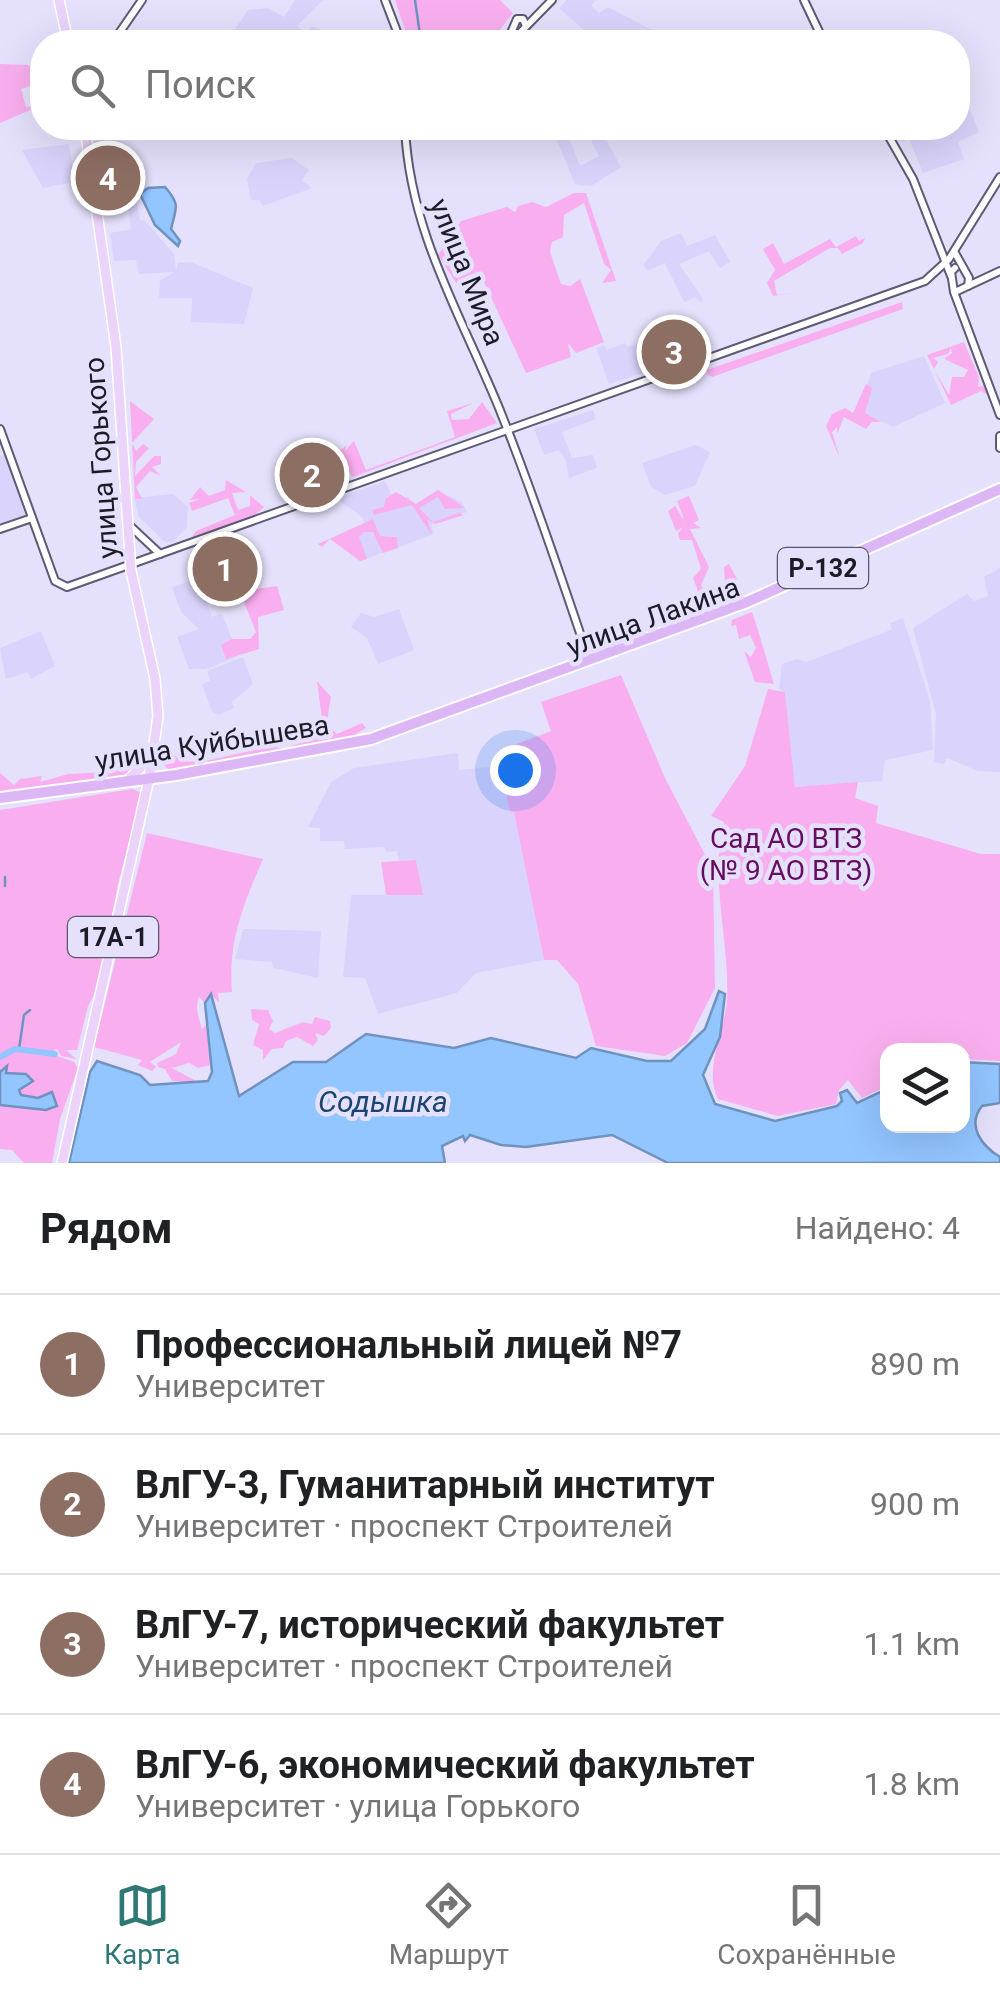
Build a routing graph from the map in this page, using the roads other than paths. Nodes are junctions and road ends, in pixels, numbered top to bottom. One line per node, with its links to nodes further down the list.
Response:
1 (59, 0): 6 (main road)
2 (142, 0): 7 (main road)
3 (385, 0): 8 (main road)
4 (552, 0): 9 (main road)
5 (804, 0): 10 (main road)
6 (65, 30)
7 (121, 30)
8 (396, 30)
9 (524, 30)
10 (818, 30)
11 (87, 140): 30 (main road, улица Горького)
12 (406, 140): 25 (main road, улица Мира)
13 (891, 140): 15 (main road)
14 (1000, 177): 16 (main road)
15 (940, 252): 16 (main road); 16 (main road); 19 (main road)
16 (951, 265): 18 (main road); 18 (main road); 19 (main road); 19 (main road); 21 (main road); 22 (main road)
17 (1000, 270): 20 (main road)
18 (965, 273): 20 (main road); 21 (main road)
19 (931, 278): 25 (main road)
20 (980, 280): 21 (main road)
21 (967, 287): 22 (main road)
22 (954, 292): 23 (main road)
23 (1000, 416)
24 (0, 429): 29 (main road)
25 (507, 430): 32 (main road); 34 (main road, улица Мира)
26 (1000, 436): 27 (main road)
27 (1000, 448)
28 (1000, 492): 34 (highway, улица Лакина / Р-132); 36 (highway, улица Лакина / Р-132)
29 (32, 518): 31 (main road); 33 (main road)
30 (128, 524): 32 (main road); 33 (main road, улица Горького)
31 (0, 529)
32 (160, 554): 33 (main road)
33 (131, 564): 37 (main road, улица Горького)
34 (589, 661): 35 (highway, улица Лакина / Р-132)
35 (428, 719): 38 (highway, улица Куйбышева / Р-132)
36 (371, 742): 39 (highway, улица Куйбышева / Р-132)
37 (154, 753): 38 (main road); 39 (main road, улица Горького); 40 (main road)
38 (176, 775): 39 (highway, улица Куйбышева / Р-132)
39 (149, 781): 40 (highway, улица Куйбышева / Р-132); 42 (main road, 17А-1)
40 (130, 782): 41 (highway, улица Куйбышева / Р-132); 42 (main road)
41 (0, 800)
42 (144, 800): 43 (main road, 17А-1)
43 (62, 1163)

